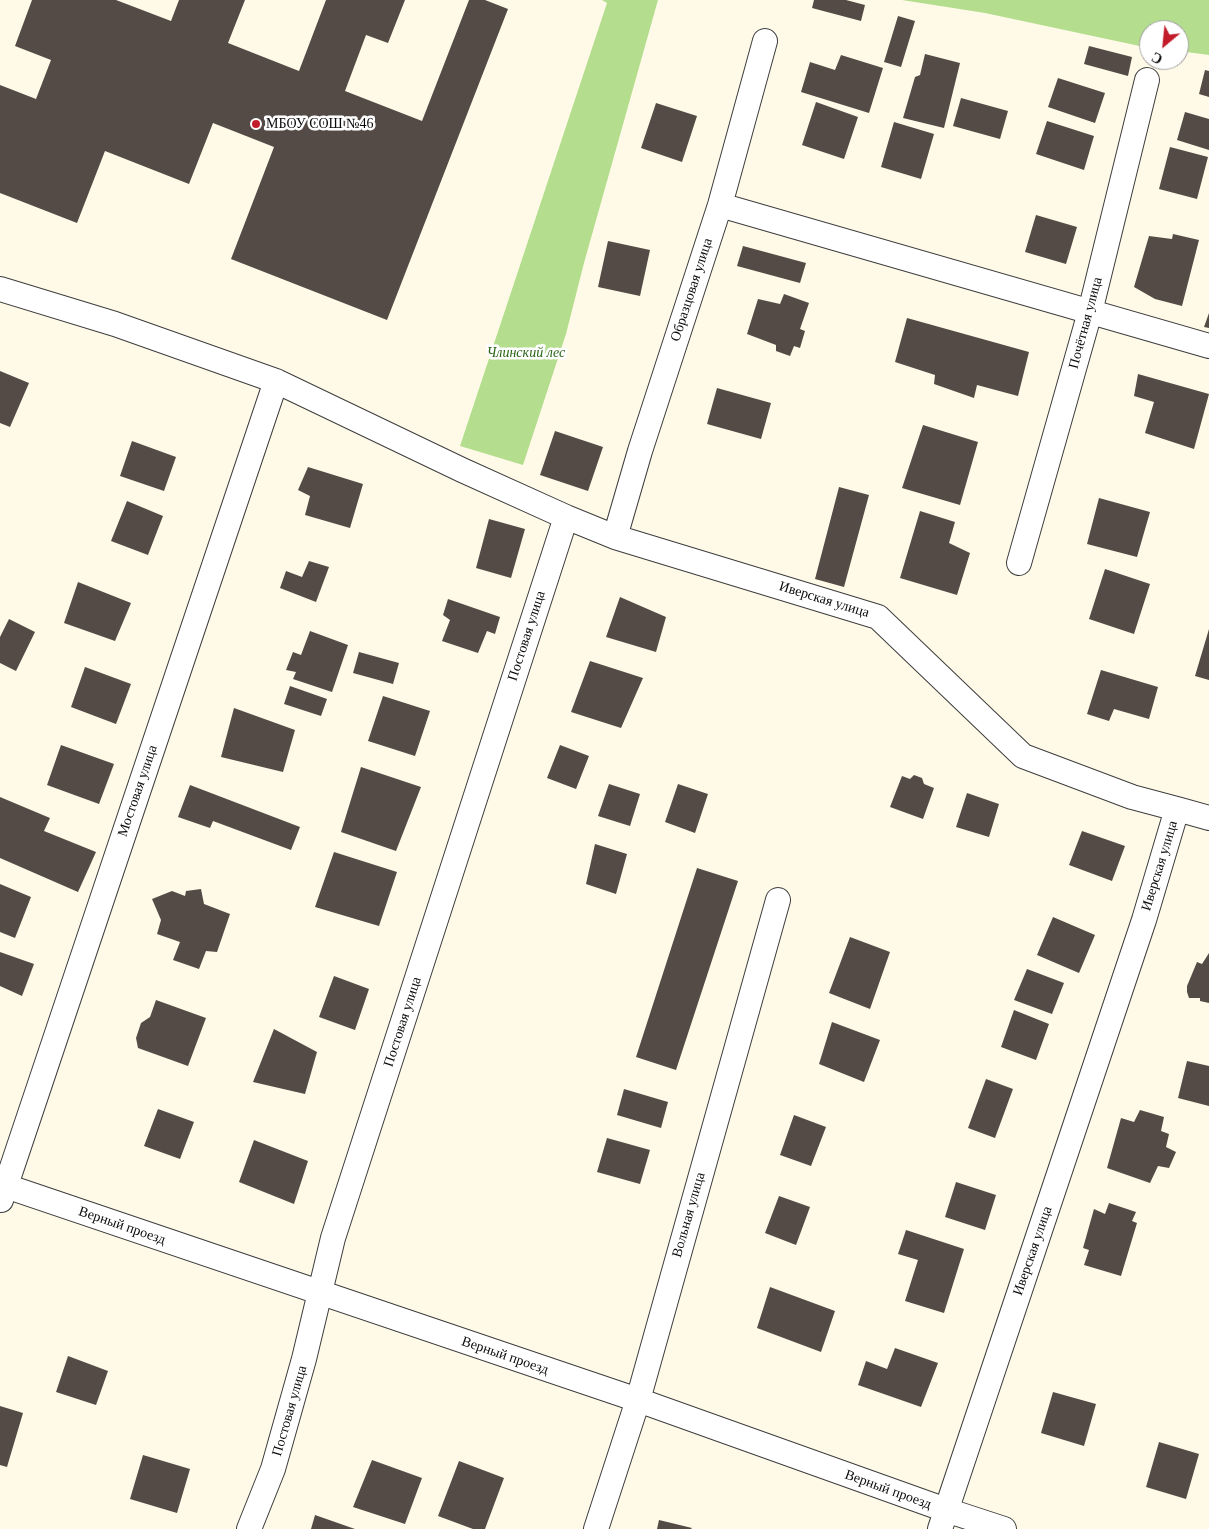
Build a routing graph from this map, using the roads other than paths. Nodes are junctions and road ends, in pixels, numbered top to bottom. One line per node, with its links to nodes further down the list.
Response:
1 (765, 41): 3 (street, Образцовая улица)
2 (1147, 80): 5 (street, Почётная улица)
3 (720, 205): 5 (street); 9 (street, Образцовая улица)
4 (0, 288): 7 (street, Иверская улица)
5 (1090, 312): 6 (street); 10 (street, Почётная улица)
6 (1209, 346)
7 (276, 381): 8 (street, Иверская улица); 14 (street, Мостовая улица)
8 (566, 517): 9 (street, Иверская улица); 15 (street, Постовая улица)
9 (615, 537): 11 (street, Иверская улица)
10 (1019, 563)
11 (1177, 809): 12 (street); 17 (street, Иверская улица)
12 (1209, 818)
13 (778, 900): 16 (street, Вольная улица)
14 (2, 1191): 15 (street, Верный проезд)
15 (320, 1293): 16 (street, Верный проезд); 18 (street, Постовая улица)
16 (638, 1400): 17 (street, Верный проезд); 19 (street, Вольная улица)
17 (943, 1520): 20 (street, Верный проезд)
18 (249, 1529)
19 (596, 1529)
20 (1004, 1529)

